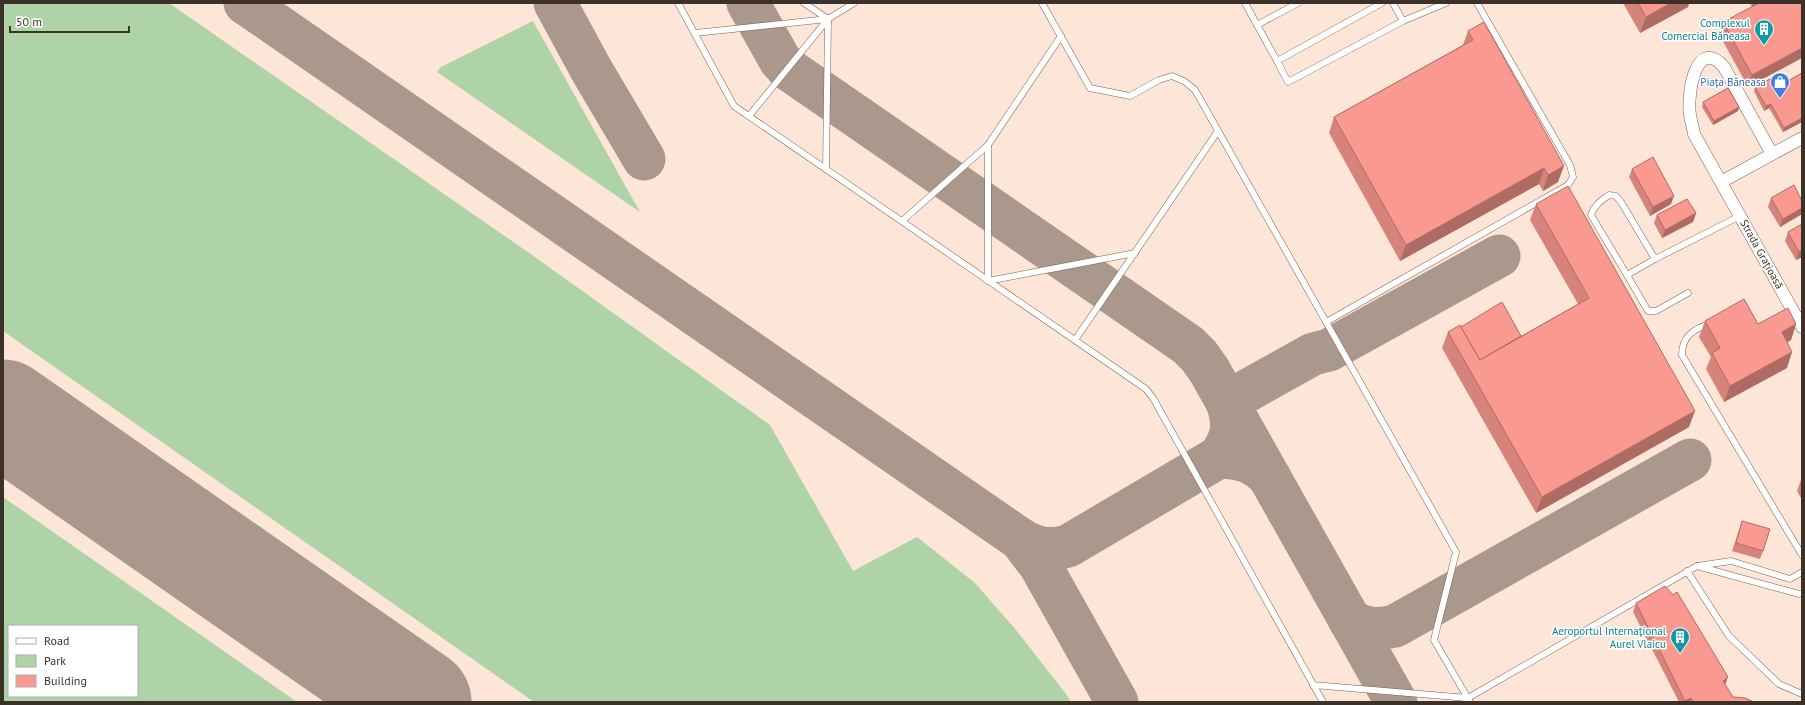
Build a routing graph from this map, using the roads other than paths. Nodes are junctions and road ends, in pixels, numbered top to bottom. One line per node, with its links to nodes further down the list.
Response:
1 (678, 3): 14 (lane)
2 (804, 3): 11 (lane)
3 (854, 3): 11 (lane)
4 (1042, 3): 15 (lane)
5 (1245, 3): 13 (lane)
6 (1298, 3): 13 (lane)
7 (1382, 3): 16 (lane)
8 (1393, 3): 12 (lane)
9 (1446, 3): 12 (lane)
10 (1478, 3): 31 (lane)
11 (828, 19): 14 (lane); 17 (lane); 22 (lane)
12 (1403, 21): 16 (lane)
13 (1257, 25): 16 (lane)
14 (695, 33): 17 (lane)
15 (1060, 36): 18 (lane); 20 (lane)
16 (1277, 61)
17 (749, 116): 22 (lane)
18 (1218, 131): 26 (lane); 31 (lane)
19 (1802, 138): 21 (street)
20 (988, 145): 25 (lane); 29 (lane)
21 (1772, 154): 23 (street); 23 (street, Strada Grațioasă)
22 (826, 169): 25 (lane)
23 (1721, 182): 24 (street, Strada Grațioasă)
24 (1740, 216): 27 (lane); 33 (street, Strada Grațioasă)
25 (902, 221): 29 (lane)
26 (1135, 253): 29 (lane); 34 (lane)
27 (1655, 259): 28 (lane); 28 (lane)
28 (1627, 275): 30 (lane)
29 (988, 281): 34 (lane)
30 (1688, 293)
31 (1326, 322): 42 (lane)
32 (1717, 323): 35 (lane)
33 (1802, 327)
34 (1075, 340): 40 (lane)
35 (1802, 555)
36 (1697, 566): 37 (lane); 38 (lane); 39 (lane)
37 (1688, 571): 41 (lane); 42 (lane)
38 (1802, 572)
39 (1802, 593)
40 (1313, 684): 42 (lane); 43 (lane)
41 (1802, 694)
42 (1467, 701)
43 (1323, 702)

